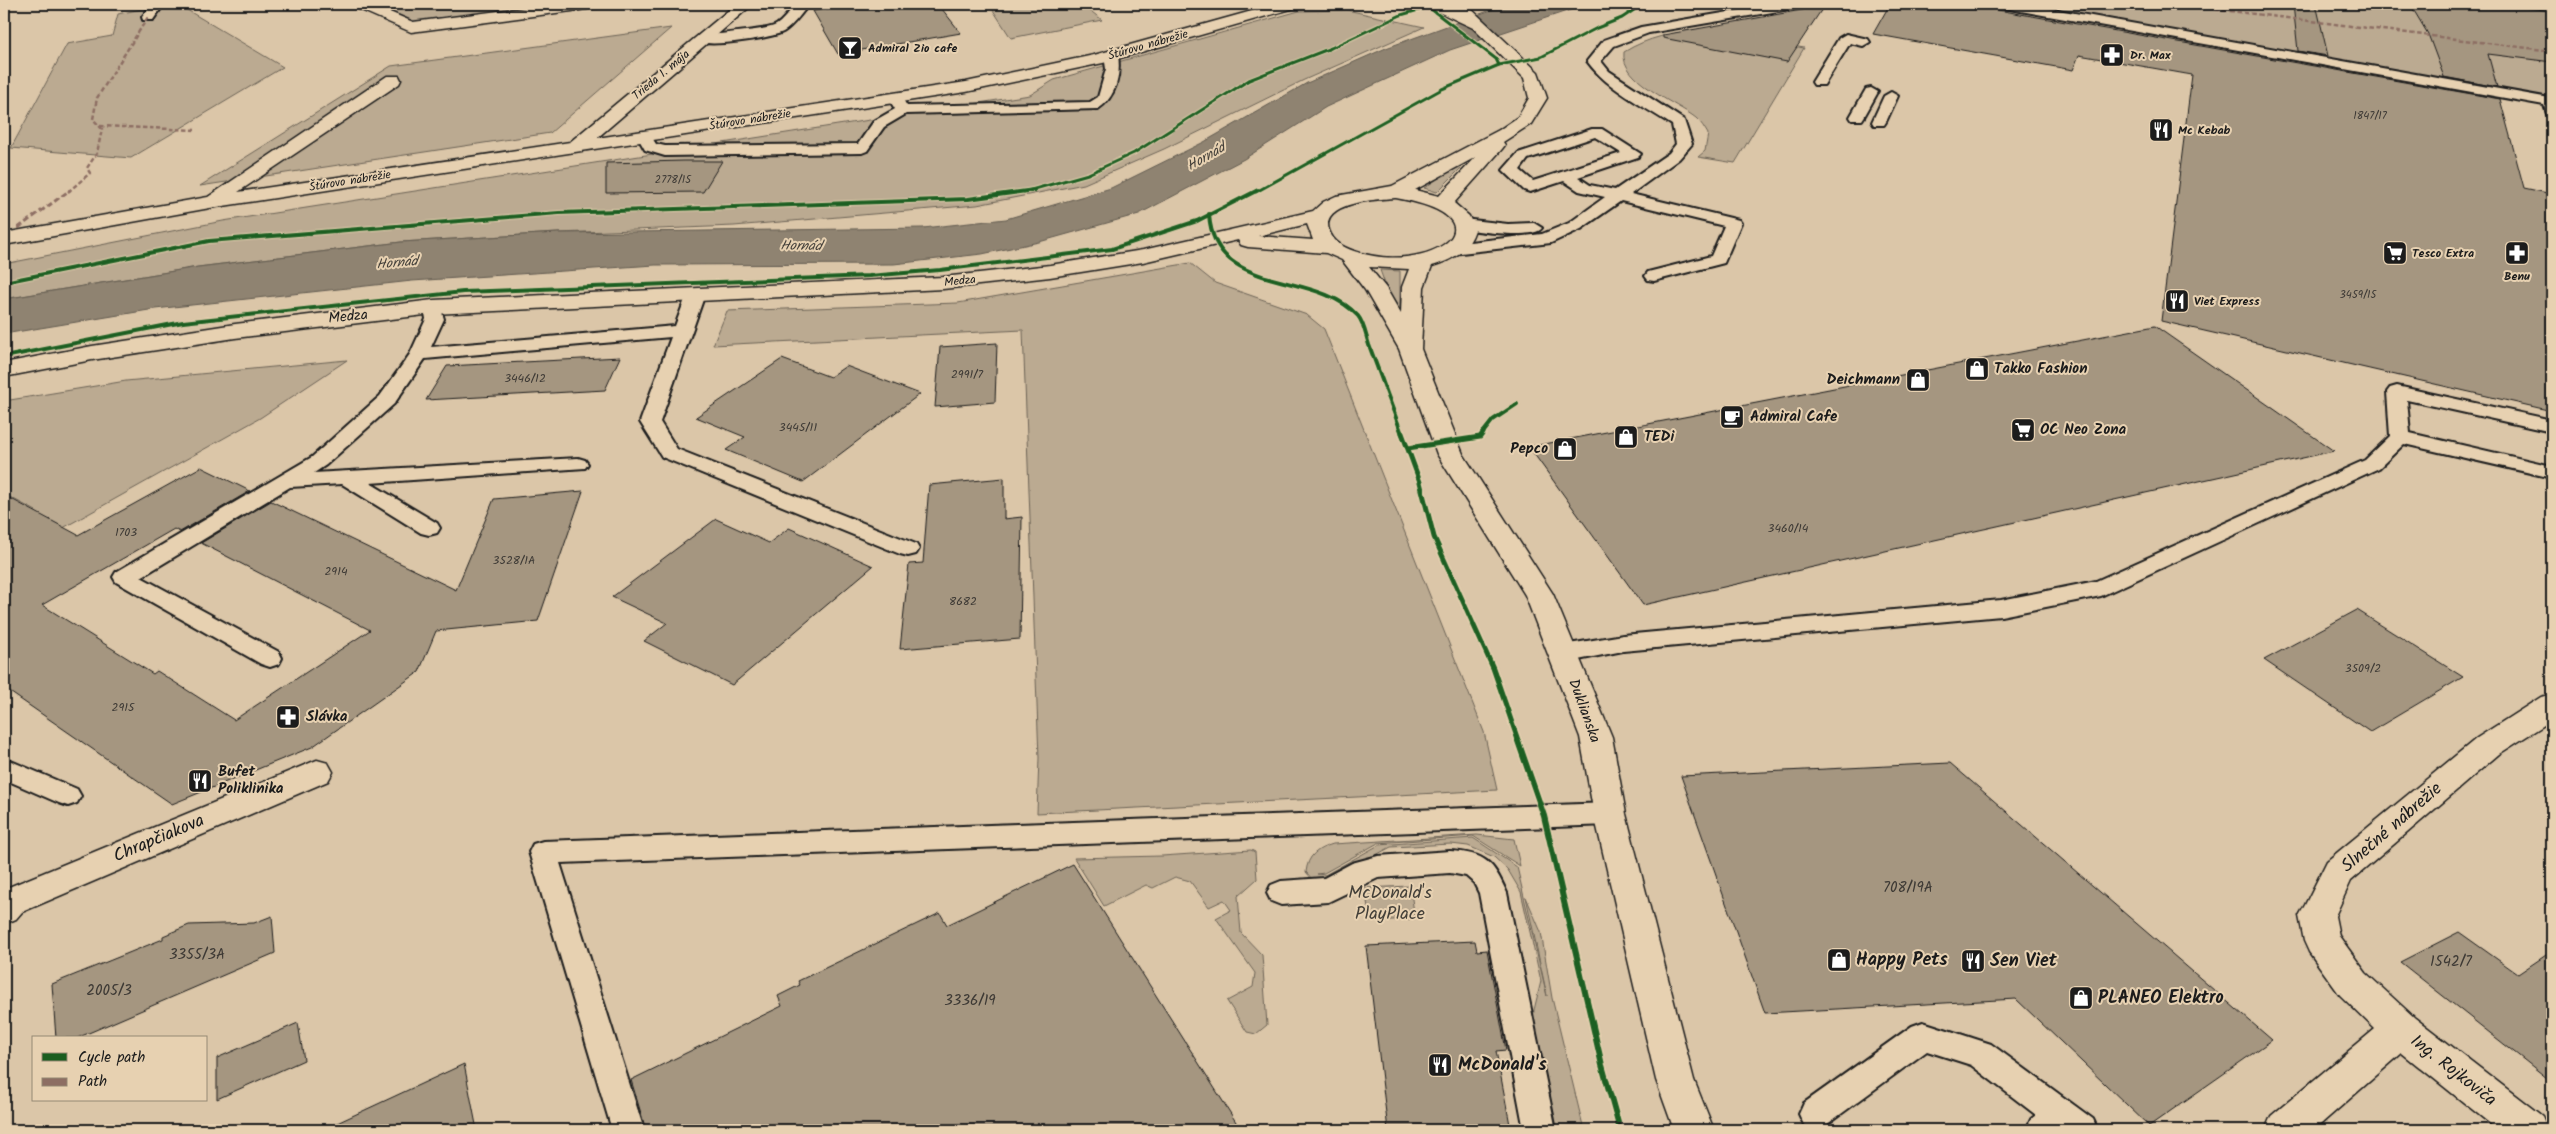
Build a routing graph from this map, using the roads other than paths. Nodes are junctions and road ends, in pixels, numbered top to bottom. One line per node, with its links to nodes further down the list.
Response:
1 (158, 4): 11 (lane)
2 (359, 4): 3 (street)
3 (587, 4)
4 (745, 4): 13 (street, Trieda 1. mája)
5 (803, 4): 13 (lane)
6 (1288, 4): 15 (street, Štúrovo nábrežie)
7 (1457, 4): 12 (street)
8 (1796, 4): 29 (lane)
9 (2004, 4): 21 (lane)
10 (1436, 5): 12 (street)
11 (148, 17)
12 (1479, 26): 24 (street)
13 (703, 40): 26 (street, Trieda 1. mája)
14 (1863, 42): 17 (lane)
15 (1111, 55): 20 (street, Štúrovo nábrežie); 20 (lane)
16 (393, 80): 30 (street, Štúrovo nábrežie)
17 (1819, 82)
18 (1871, 92): 22 (lane)
19 (1891, 96): 23 (lane)
20 (899, 104): 25 (street, Štúrovo nábrežie); 25 (lane)
21 (2552, 111)
22 (1857, 117)
23 (1878, 122)
24 (1505, 134): 28 (street); 31 (street)
25 (644, 136): 26 (street, Štúrovo nábrežie)
26 (576, 146): 30 (street, Štúrovo nábrežie)
27 (1566, 176): 27 (lane); 29 (lane)
28 (1396, 192): 31 (street); 32 (street)
29 (1619, 196): 34 (lane); 40 (lane)
30 (210, 202): 35 (street, Štúrovo nábrežie)
31 (1442, 204): 33 (street)
32 (1321, 216): 36 (street, Medza); 38 (street)
33 (1463, 224): 34 (lane); 37 (street)
34 (1575, 226): 37 (lane)
35 (4, 239)
36 (1221, 239): 38 (street); 41 (street, Medza)
37 (1452, 249): 39 (street)
38 (1340, 252): 39 (street); 44 (street)
39 (1423, 261): 44 (street)
40 (1654, 276)
41 (696, 294): 42 (street, Medza); 43 (lane)
42 (434, 307): 45 (lane); 46 (street, Medza)
43 (682, 331): 45 (lane); 54 (lane)
44 (1410, 349): 55 (street, Duklianska)
45 (419, 354): 52 (lane)
46 (4, 370)
47 (2547, 425): 48 (lane)
48 (2400, 437): 50 (lane); 55 (lane)
49 (578, 464): 51 (lane)
50 (2552, 472)
51 (345, 478): 52 (lane); 53 (lane)
52 (286, 481): 56 (lane)
53 (429, 528)
54 (908, 549)
55 (1563, 654): 61 (street, Duklianska)
56 (270, 658)
57 (2552, 705): 64 (street, Slnečné nábrežie)
58 (4, 768): 60 (lane)
59 (317, 772): 63 (street, Chrapčiakova)
60 (68, 796)
61 (1610, 814): 67 (lane); 69 (street, Duklianska)
62 (1281, 893): 68 (lane)
63 (4, 909)
64 (2402, 1030): 70 (street); 71 (street, Ing. Rojkoviča)
65 (1815, 1114): 66 (lane)
66 (2062, 1125)
67 (628, 1130)
68 (1540, 1130)
69 (1694, 1130)
70 (2286, 1130)
71 (2528, 1130)

